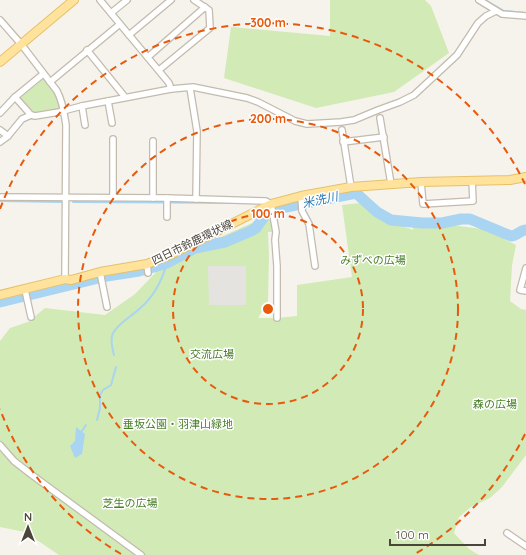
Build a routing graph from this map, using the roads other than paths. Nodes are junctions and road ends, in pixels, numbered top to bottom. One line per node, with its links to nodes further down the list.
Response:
1 (74, 0): 14 (main road)
2 (100, 0): 9 (street)
3 (126, 0): 9 (street)
4 (171, 0): 13 (street)
5 (194, 0): 7 (street)
6 (479, 0): 8 (street)
7 (205, 7): 16 (street); 18 (street)
8 (496, 11): 10 (street); 21 (street)
9 (110, 13): 12 (street)
10 (526, 16)
11 (0, 20): 14 (street)
12 (120, 24): 13 (street); 15 (street)
13 (129, 35): 16 (street)
14 (21, 44): 17 (main road); 19 (street)
15 (87, 50): 20 (street); 24 (street)
16 (148, 57): 18 (street)
17 (0, 62)
18 (159, 70): 22 (street)
19 (43, 74): 20 (street); 23 (street)
20 (50, 82): 27 (street)
21 (190, 88): 22 (street); 51 (street)
22 (171, 89): 24 (street)
23 (15, 97): 28 (street); 29 (street)
24 (125, 97): 25 (street)
25 (108, 101): 26 (street); 31 (street)
26 (82, 106): 27 (street); 32 (street)
27 (64, 110): 29 (street); 48 (street)
28 (0, 112)
29 (31, 115): 35 (street)
30 (380, 118): 36 (street)
31 (112, 122)
32 (85, 125)
33 (0, 130): 35 (street)
34 (342, 130): 40 (street)
35 (8, 136): 39 (street)
36 (384, 137): 40 (street); 44 (street)
37 (113, 139): 49 (street)
38 (154, 141): 50 (street)
39 (0, 142)
40 (344, 142): 45 (street)
41 (526, 177): 42 (main road, 四日市鈴鹿環状線)
42 (472, 181): 43 (main road, 四日市鈴鹿環状線); 43 (street)
43 (421, 182): 44 (main road, 四日市鈴鹿環状線)
44 (391, 184): 45 (main road, 四日市鈴鹿環状線)
45 (350, 187): 46 (main road, 四日市鈴鹿環状線)
46 (301, 197): 53 (main road, 四日市鈴鹿環状線); 56 (street)
47 (0, 198): 48 (street)
48 (66, 198): 49 (street); 60 (street)
49 (113, 198): 50 (street)
50 (153, 198): 52 (street)
51 (196, 199): 52 (street); 53 (street)
52 (167, 201): 54 (street)
53 (271, 206): 55 (main road, 四日市鈴鹿環状線); 66 (street)
54 (167, 217)
55 (147, 265): 58 (main road, 四日市鈴鹿環状線); 59 (street)
56 (315, 266)
57 (526, 268): 61 (street)
58 (100, 273): 60 (main road, 四日市鈴鹿環状線); 64 (street)
59 (148, 273)
60 (65, 279): 62 (main road, 四日市鈴鹿環状線)
61 (526, 291)
62 (25, 292): 63 (main road, 四日市鈴鹿環状線); 65 (street)
63 (0, 296)
64 (107, 307)
65 (31, 317)
66 (277, 318)
67 (0, 445): 70 (street)
68 (506, 534): 69 (street)
69 (526, 546)
70 (141, 555)

